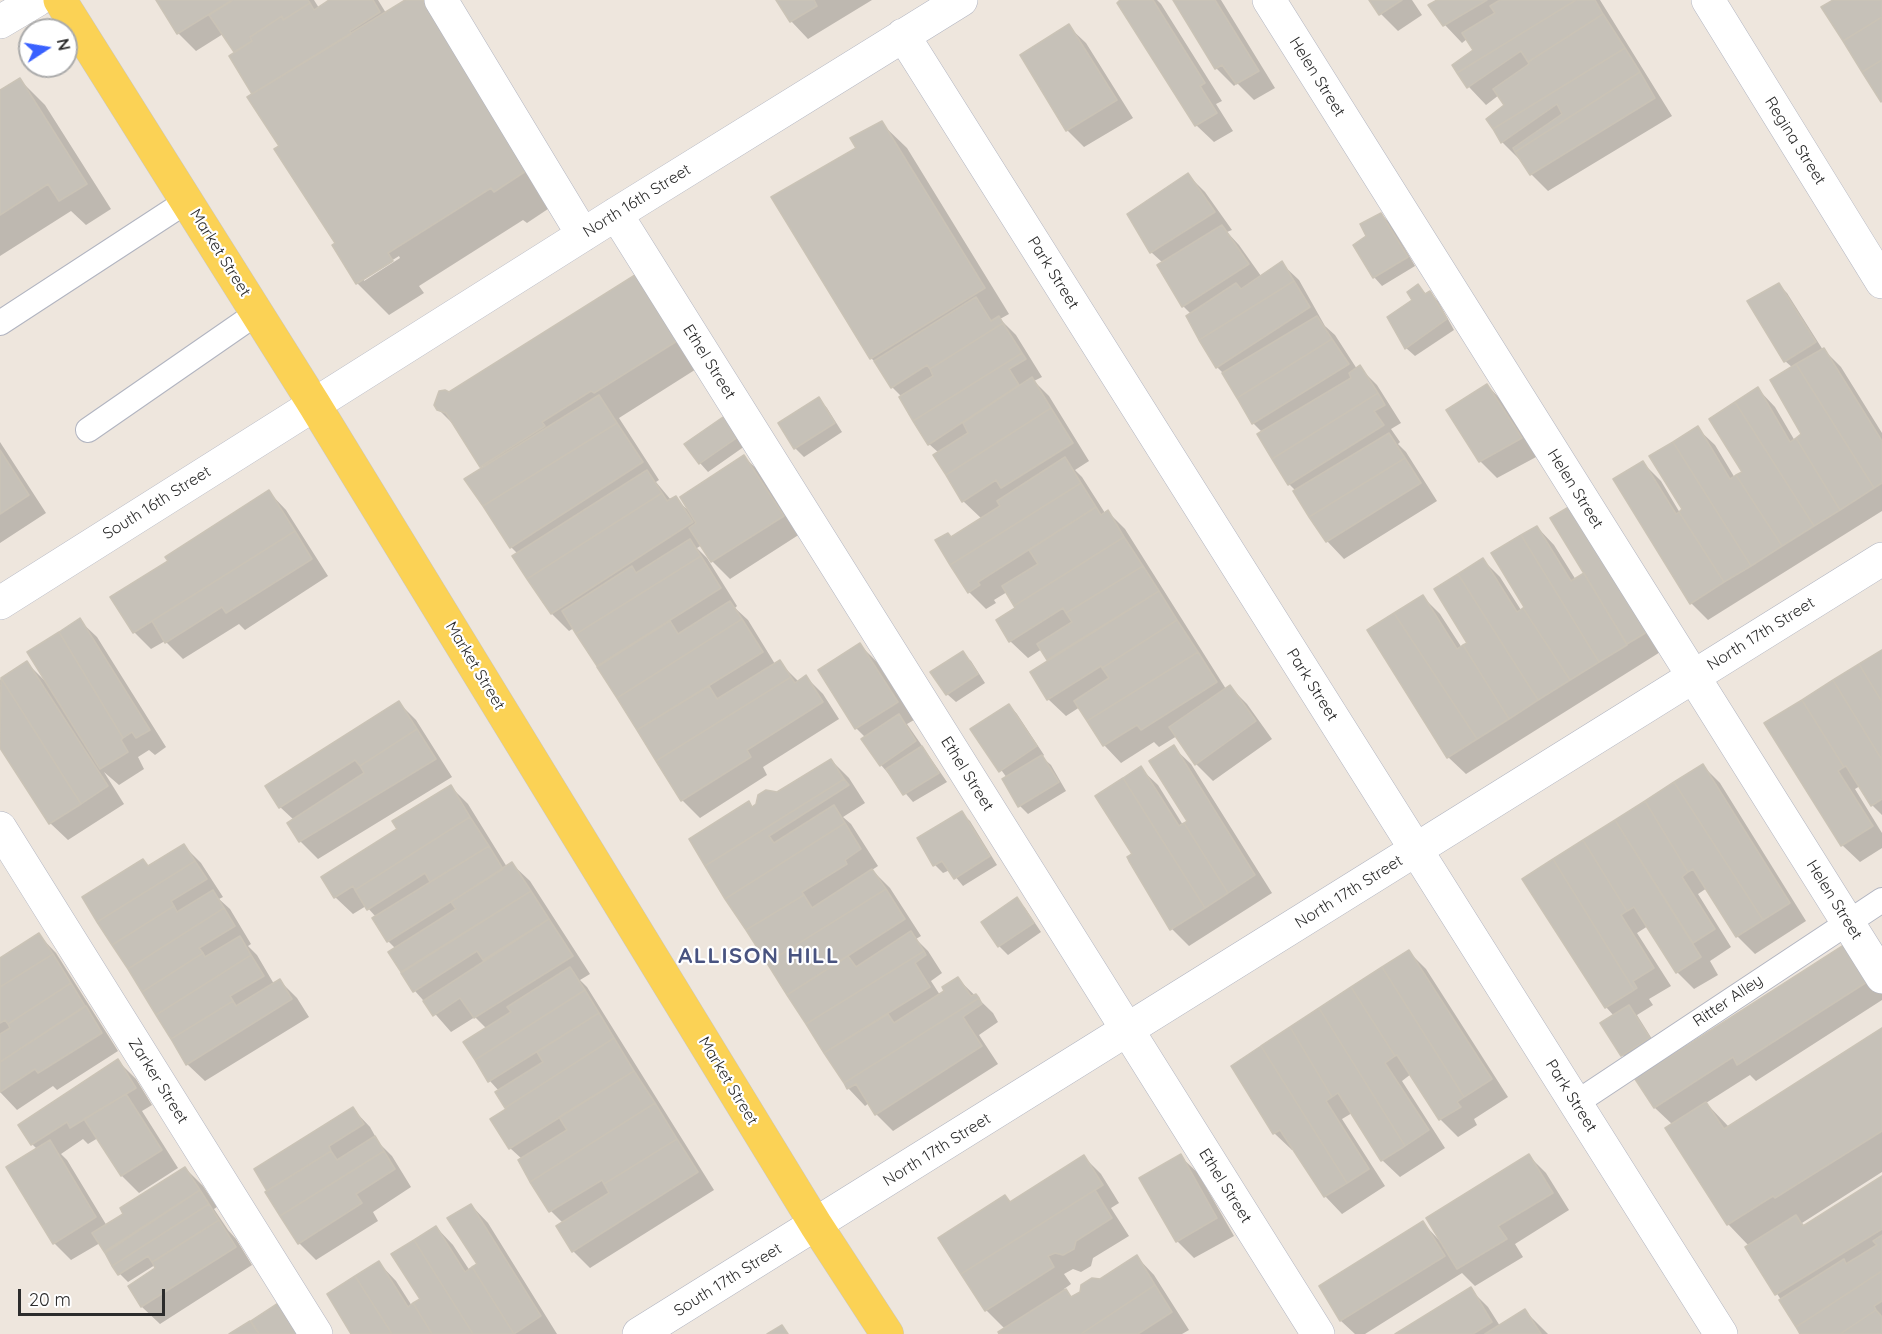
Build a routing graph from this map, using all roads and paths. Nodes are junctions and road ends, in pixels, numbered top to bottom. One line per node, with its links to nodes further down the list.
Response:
1 (37, 0): 7 (street)
2 (60, 0): 9 (main road, Market Street)
3 (441, 0): 11 (street)
4 (1269, 0): 19 (street, Helen Street)
5 (1708, 0): 12 (street, Regina Street)
6 (953, 2): 8 (street, North 16th Street)
7 (0, 22)
8 (903, 35): 10 (street, North 16th Street); 21 (street, Park Street)
9 (187, 201): 13 (main road, Market Street); 14 (lane)
10 (616, 214): 11 (street, North 16th Street); 25 (street, Ethel Street)
11 (583, 235): 15 (street, North 16th Street)
12 (1882, 282)
13 (257, 313): 15 (main road, Market Street); 16 (lane)
14 (0, 323)
15 (314, 404): 18 (street, South 16th Street); 27 (main road, Market Street)
16 (88, 430)
17 (1882, 559): 19 (street, North 17th Street)
18 (0, 603)
19 (1693, 677): 21 (street, North 17th Street); 23 (street, Helen Street)
20 (0, 828): 28 (street, Zarker Street)
21 (1416, 850): 25 (street, North 17th Street); 26 (street, Park Street)
22 (1882, 900): 23 (lane, Ritter Alley)
23 (1847, 921): 24 (street, Helen Street); 26 (lane, Ritter Alley)
24 (1882, 977)
25 (1128, 1030): 27 (street, North 17th Street); 31 (street, Ethel Street)
26 (1576, 1103): 32 (street, Park Street)
27 (816, 1225): 29 (street, South 17th Street); 30 (main road, Market Street)
28 (316, 1334)
29 (639, 1334)
30 (887, 1334)
31 (1318, 1334)
32 (1721, 1334)

